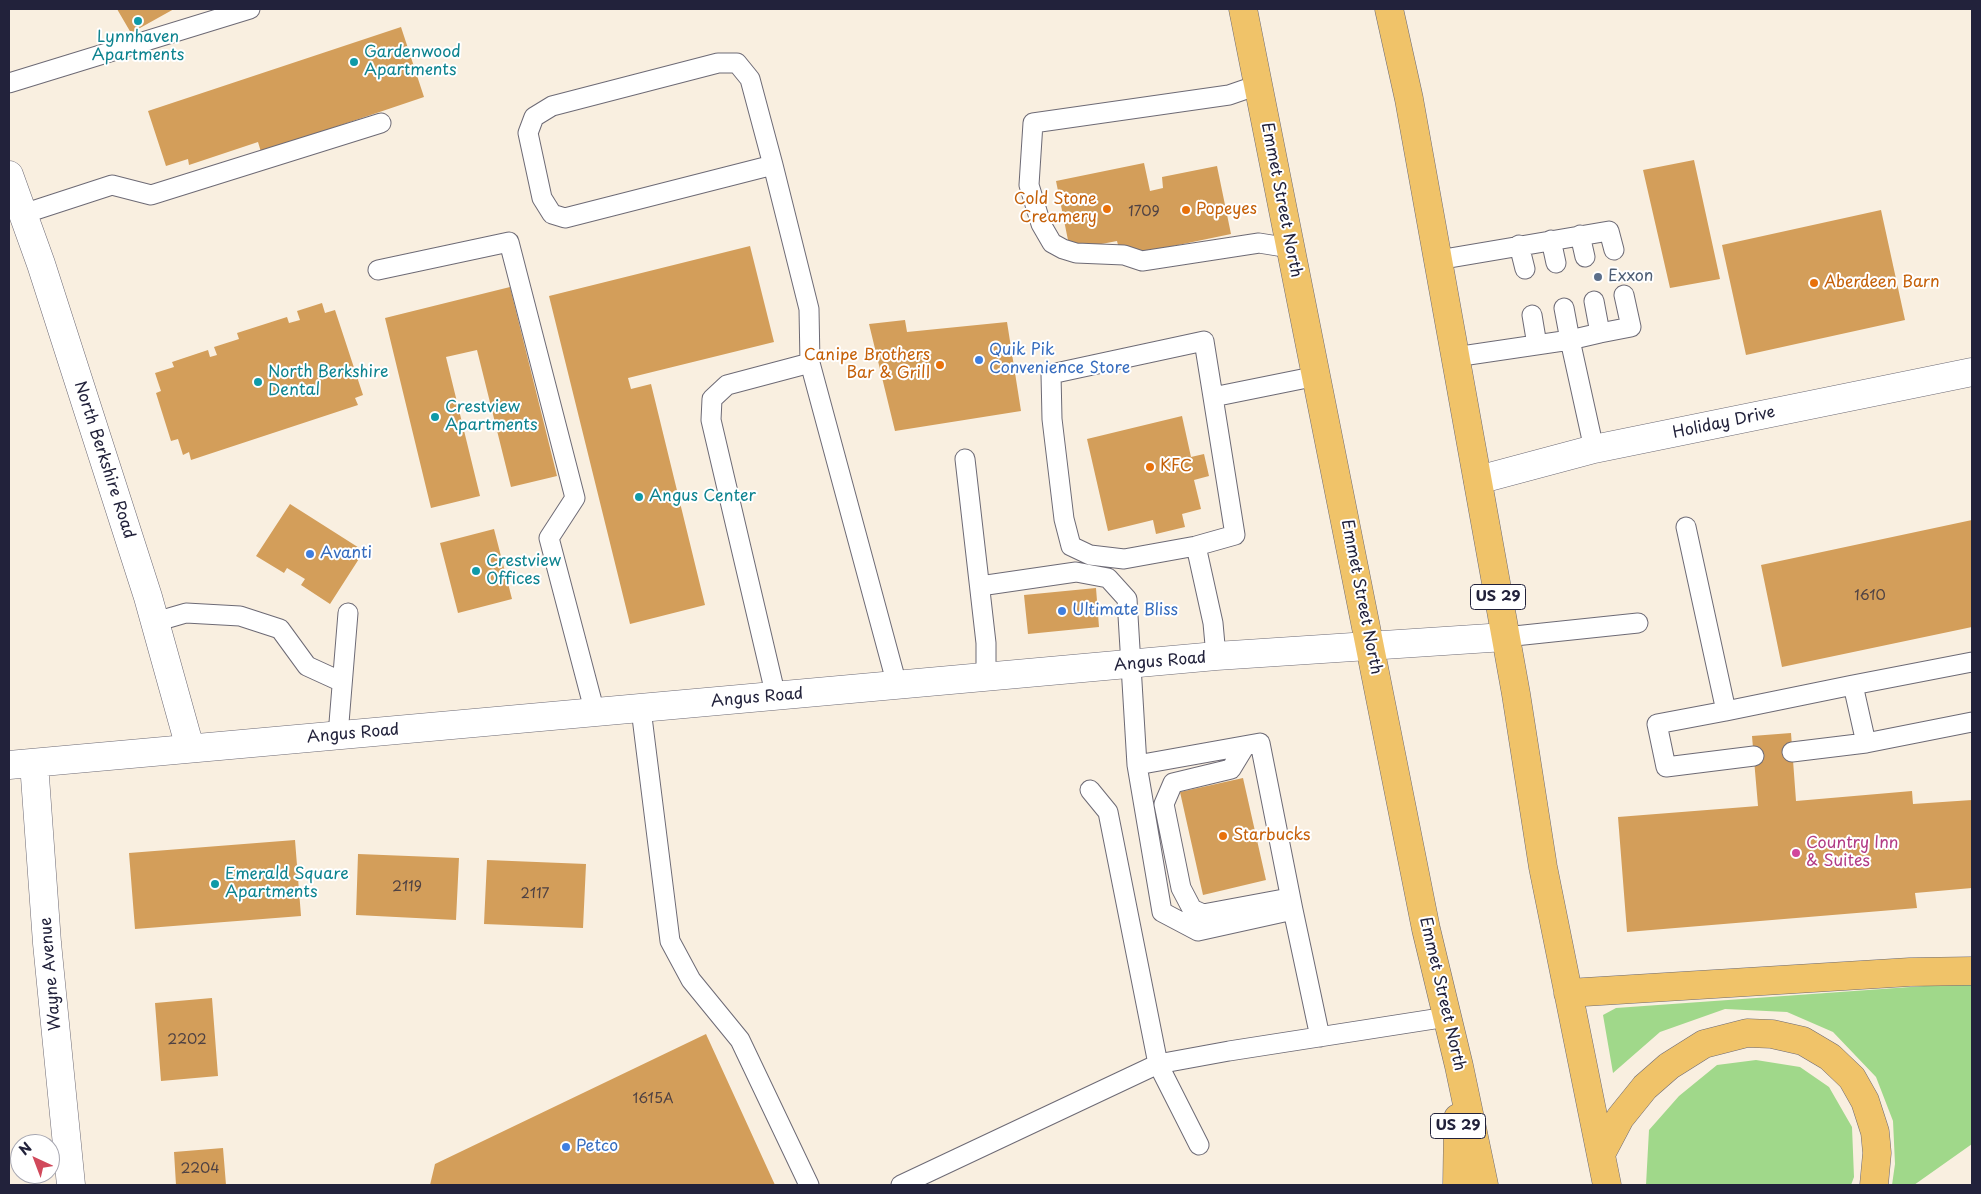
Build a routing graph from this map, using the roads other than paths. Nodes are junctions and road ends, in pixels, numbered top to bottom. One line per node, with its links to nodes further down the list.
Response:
1 (250, 9): 4 (lane)
2 (1243, 9): 5 (highway, Emmet Street North / US 29)
3 (1389, 9): 16 (highway, US 29)
4 (9, 83)
5 (1258, 85): 13 (highway, Emmet Street North / US 29); 13 (lane)
6 (381, 123): 9 (lane)
7 (772, 165): 7 (lane); 28 (lane)
8 (9, 176): 9 (street, North Berkshire Road)
9 (23, 214): 39 (street, North Berkshire Road)
10 (1580, 235): 11 (lane); 14 (lane); 15 (lane)
11 (1551, 240): 12 (lane); 17 (lane)
12 (1519, 245): 16 (lane); 18 (lane)
13 (1290, 248): 30 (highway, Emmet Street North / US 29)
14 (1614, 250)
15 (1585, 257)
16 (1438, 260): 27 (highway, US 29)
17 (1556, 263)
18 (1525, 269)
19 (378, 270): 53 (lane)
20 (1624, 296): 24 (lane)
21 (1594, 301): 24 (lane)
22 (1564, 308): 25 (lane)
23 (1532, 315): 26 (lane)
24 (1600, 333): 25 (lane)
25 (1570, 340): 26 (lane); 32 (lane)
26 (1537, 345): 27 (lane)
27 (1455, 357): 34 (highway, US 29)
28 (810, 363): 48 (lane); 50 (lane)
29 (1972, 372): 32 (street, Holiday Drive)
30 (1317, 376): 31 (lane); 42 (highway, Emmet Street North / US 29)
31 (1213, 397): 36 (lane); 36 (lane)
32 (1594, 449): 34 (street, Holiday Drive)
33 (965, 459): 37 (lane)
34 (1478, 480): 41 (highway, US 29)
35 (1686, 527): 52 (lane)
36 (1196, 546): 43 (lane)
37 (980, 586): 45 (lane); 46 (lane)
38 (348, 612): 47 (lane)
39 (155, 622): 47 (lane); 58 (street, North Berkshire Road)
40 (1638, 623): 41 (lane)
41 (1505, 637): 42 (street, Angus Road); 66 (highway, US 29)
42 (1371, 646): 43 (street, Angus Road); 67 (highway, Emmet Street North / US 29)
43 (1216, 656): 45 (street, Angus Road)
44 (1972, 662): 49 (lane)
45 (1132, 664): 46 (street, Angus Road); 62 (lane)
46 (986, 677): 48 (street, Angus Road)
47 (342, 682): 55 (lane)
48 (897, 685): 50 (street, Angus Road)
49 (1854, 685): 52 (lane); 56 (lane)
50 (776, 697): 51 (street, Angus Road)
51 (641, 709): 53 (street, Angus Road); 74 (lane)
52 (1726, 711): 60 (lane)
53 (595, 713): 55 (street, Angus Road)
54 (1972, 722): 56 (lane)
55 (338, 735): 58 (street, Angus Road)
56 (1866, 742): 59 (lane)
57 (1245, 746): 62 (lane); 64 (lane); 64 (lane)
58 (190, 748): 61 (street, Angus Road)
59 (1792, 752)
60 (1754, 756)
61 (21, 764): 73 (street, Wayne Avenue)
62 (1137, 765): 64 (lane)
63 (1090, 790): 69 (lane)
64 (1292, 904): 68 (lane)
65 (1972, 971): 66 (highway)
66 (1568, 993): 72 (highway, US 29)
67 (1447, 1017): 68 (lane); 70 (highway, Emmet Street North / US 29)
68 (1320, 1037): 69 (lane)
69 (1158, 1064): 71 (lane); 75 (lane)
70 (1459, 1066): 76 (highway, US 29); 77 (highway, Emmet Street North)
71 (1199, 1145)
72 (1602, 1154): 78 (highway, US 29); 79 (highway)
73 (70, 1185)
74 (809, 1185)
75 (901, 1185)
76 (1457, 1185)
77 (1484, 1185)
78 (1607, 1185)
79 (1874, 1185)

